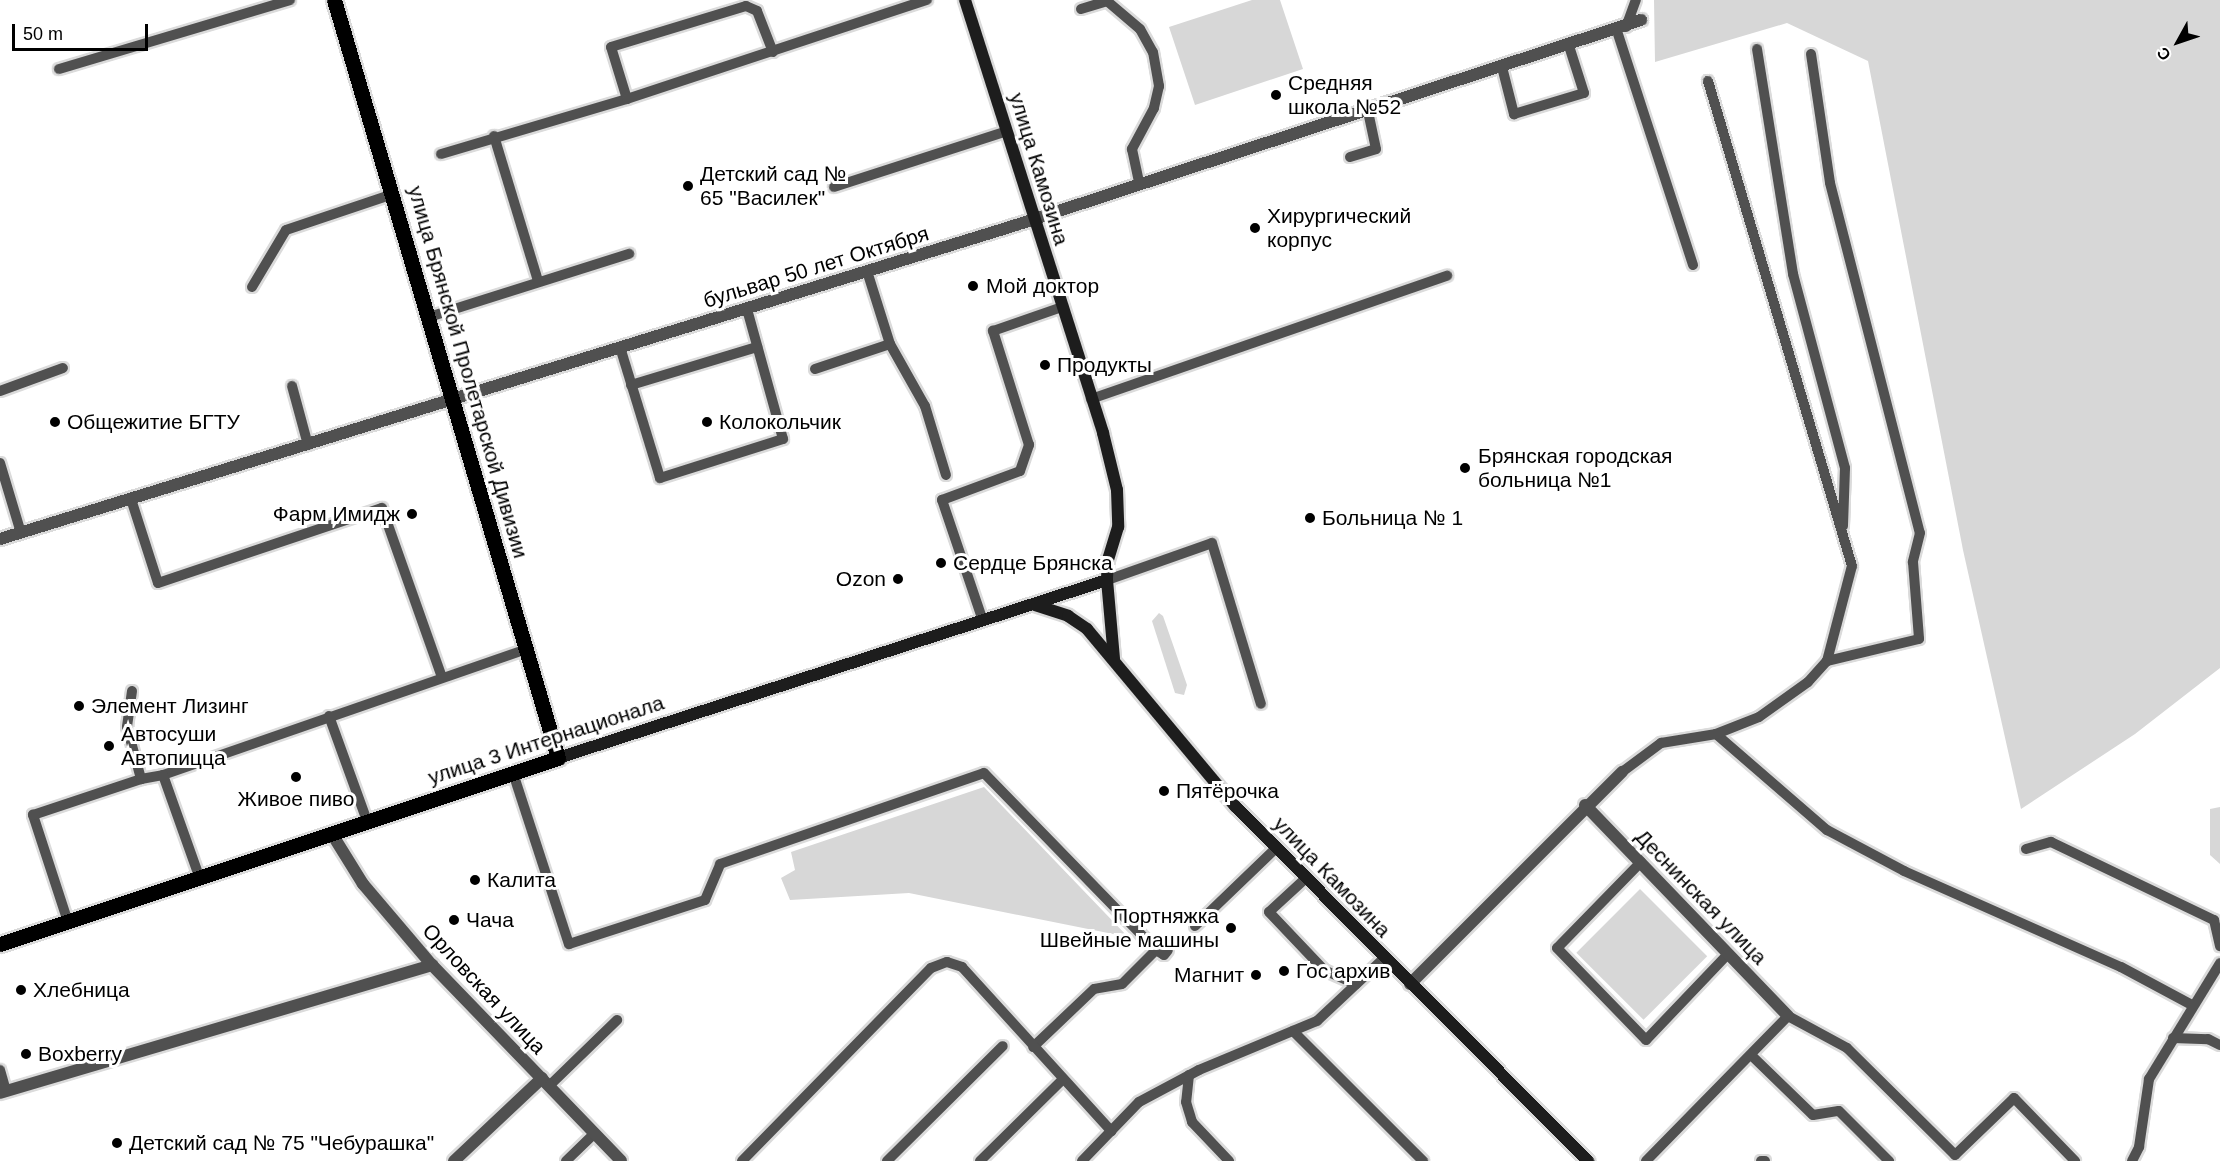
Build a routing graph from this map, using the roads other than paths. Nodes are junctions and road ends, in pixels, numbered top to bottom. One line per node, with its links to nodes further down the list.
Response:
1 (290, 0): 14 (lane)
2 (334, 0): 24 (main road, улица Брянской Пролетарской Дивизии)
3 (927, 0): 11 (lane)
4 (965, 0): 18 (street, улица Камозина)
5 (1636, 0): 8 (lane)
6 (1081, 9): 22 (lane)
7 (1641, 20): 8 (street, бульвар 50 лет Октября)
8 (1621, 29): 9 (street, бульвар 50 лет Октября); 27 (lane)
9 (1569, 46): 13 (street, бульвар 50 лет Октября); 13 (lane)
10 (1757, 49): 50 (lane)
11 (772, 52): 16 (lane); 16 (lane)
12 (1812, 54): 57 (lane)
13 (1502, 67): 17 (street, бульвар 50 лет Октября)
14 (59, 69)
15 (1708, 81): 50 (lane)
16 (627, 99): 19 (lane)
17 (1368, 110): 21 (lane); 22 (street, бульвар 50 лет Октября)
18 (1006, 131): 23 (lane); 25 (street, улица Камозина)
19 (494, 136): 20 (lane); 30 (lane)
20 (441, 154)
21 (1350, 157)
22 (1139, 182): 25 (street, бульвар 50 лет Октября)
23 (834, 187)
24 (393, 194): 31 (lane); 34 (main road, улица Брянской Пролетарской Дивизии)
25 (1034, 219): 28 (street, бульвар 50 лет Октября); 32 (street, улица Камозина)
26 (629, 254): 30 (lane)
27 (1694, 265)
28 (867, 271): 33 (street, бульвар 50 лет Октября); 35 (lane)
29 (1447, 276): 44 (lane)
30 (538, 281): 34 (lane)
31 (252, 287)
32 (1062, 307): 44 (street, улица Камозина); 54 (lane)
33 (747, 309): 36 (street, бульвар 50 лет Октября); 37 (lane)
34 (429, 317): 43 (main road, улица Брянской Пролетарской Дивизии)
35 (890, 344): 39 (lane); 47 (lane)
36 (620, 347): 40 (lane); 43 (street, бульвар 50 лет Октября)
37 (757, 347): 40 (lane); 40 (lane)
38 (63, 368): 42 (lane)
39 (814, 369)
40 (631, 385)
41 (292, 386): 45 (lane)
42 (0, 391)
43 (453, 399): 45 (street, бульвар 50 лет Октября); 55 (main road, улица Брянской Пролетарской Дивизии)
44 (1091, 399): 52 (street, улица Камозина)
45 (308, 445): 48 (street, бульвар 50 лет Октября)
46 (0, 463): 49 (lane)
47 (946, 475)
48 (131, 499): 49 (street, бульвар 50 лет Октября); 58 (lane)
49 (21, 533): 51 (street, бульвар 50 лет Октября)
50 (1843, 535): 57 (lane)
51 (0, 539)
52 (1107, 580): 53 (street, улица 3 Интернационала); 56 (street, улица Камозина); 60 (lane)
53 (1035, 605): 54 (street, улица 3 Интернационала); 56 (street)
54 (983, 621): 63 (street, улица 3 Интернационала)
55 (527, 649): 58 (lane); 63 (main road, улица Брянской Пролетарской Дивизии)
56 (1114, 659): 71 (street, улица Камозина)
57 (1827, 661): 62 (lane)
58 (442, 677): 61 (lane)
59 (132, 691): 67 (lane)
60 (1261, 704)
61 (329, 716): 66 (lane); 69 (lane)
62 (1716, 734): 64 (lane); 90 (lane)
63 (558, 758): 65 (main road, улица 3 Интернационала)
64 (1622, 772): 68 (street)
65 (513, 773): 69 (main road, улица 3 Интернационала); 80 (lane)
66 (163, 775): 67 (lane); 75 (lane)
67 (141, 779): 76 (lane)
68 (1585, 805): 73 (street, Деснинская улица); 89 (street)
69 (367, 821): 70 (main road, улица 3 Интернационала)
70 (332, 834): 75 (main road, улица 3 Интернационала); 85 (street, Орловская улица)
71 (1276, 848): 74 (street, улица Камозина); 77 (lane)
72 (2026, 849): 79 (lane)
73 (1641, 862): 82 (street, Деснинская улица); 82 (lane)
74 (1306, 878): 83 (street, улица Камозина); 88 (lane)
75 (200, 879): 76 (main road, улица 3 Интернационала)
76 (68, 922): 78 (main road, улица 3 Интернационала)
77 (1195, 926)
78 (0, 944)
79 (2220, 946)
80 (1156, 950): 81 (lane); 97 (lane)
81 (1168, 951)
82 (1728, 954): 91 (street, Деснинская улица)
83 (1384, 958): 88 (lane); 89 (street, улица Камозина)
84 (2220, 963): 86 (lane)
85 (432, 965): 102 (street, Орловская улица); 103 (street)
86 (2208, 979): 87 (lane); 90 (lane)
87 (2220, 982)
88 (1356, 984): 93 (lane)
89 (1410, 984): 116 (street, улица Камозина)
90 (2192, 1005): 94 (lane)
91 (1788, 1016): 98 (lane); 106 (lane)
92 (617, 1020): 102 (lane)
93 (1293, 1031): 100 (lane); 115 (lane)
94 (2173, 1038): 96 (lane); 120 (lane)
95 (1003, 1046): 111 (lane)
96 (2220, 1046)
97 (1033, 1047): 101 (lane); 110 (lane)
98 (1750, 1055): 117 (lane); 118 (lane)
99 (0, 1071): 103 (lane)
100 (1190, 1075): 104 (lane); 114 (lane)
101 (1062, 1080): 104 (lane); 112 (lane)
102 (545, 1082): 105 (street, Орловская улица); 107 (street)
103 (3, 1092)
104 (1111, 1131): 113 (lane)
105 (595, 1134): 108 (lane); 109 (street, Орловская улица)
106 (1952, 1158): 119 (lane)
107 (454, 1161)
108 (566, 1161)
109 (621, 1161)
110 (742, 1161)
111 (887, 1161)
112 (980, 1161)
113 (1082, 1161)
114 (1229, 1161)
115 (1423, 1161)
116 (1588, 1161)
117 (1646, 1161)
118 (1888, 1161)
119 (2075, 1161)
120 (2132, 1161)

